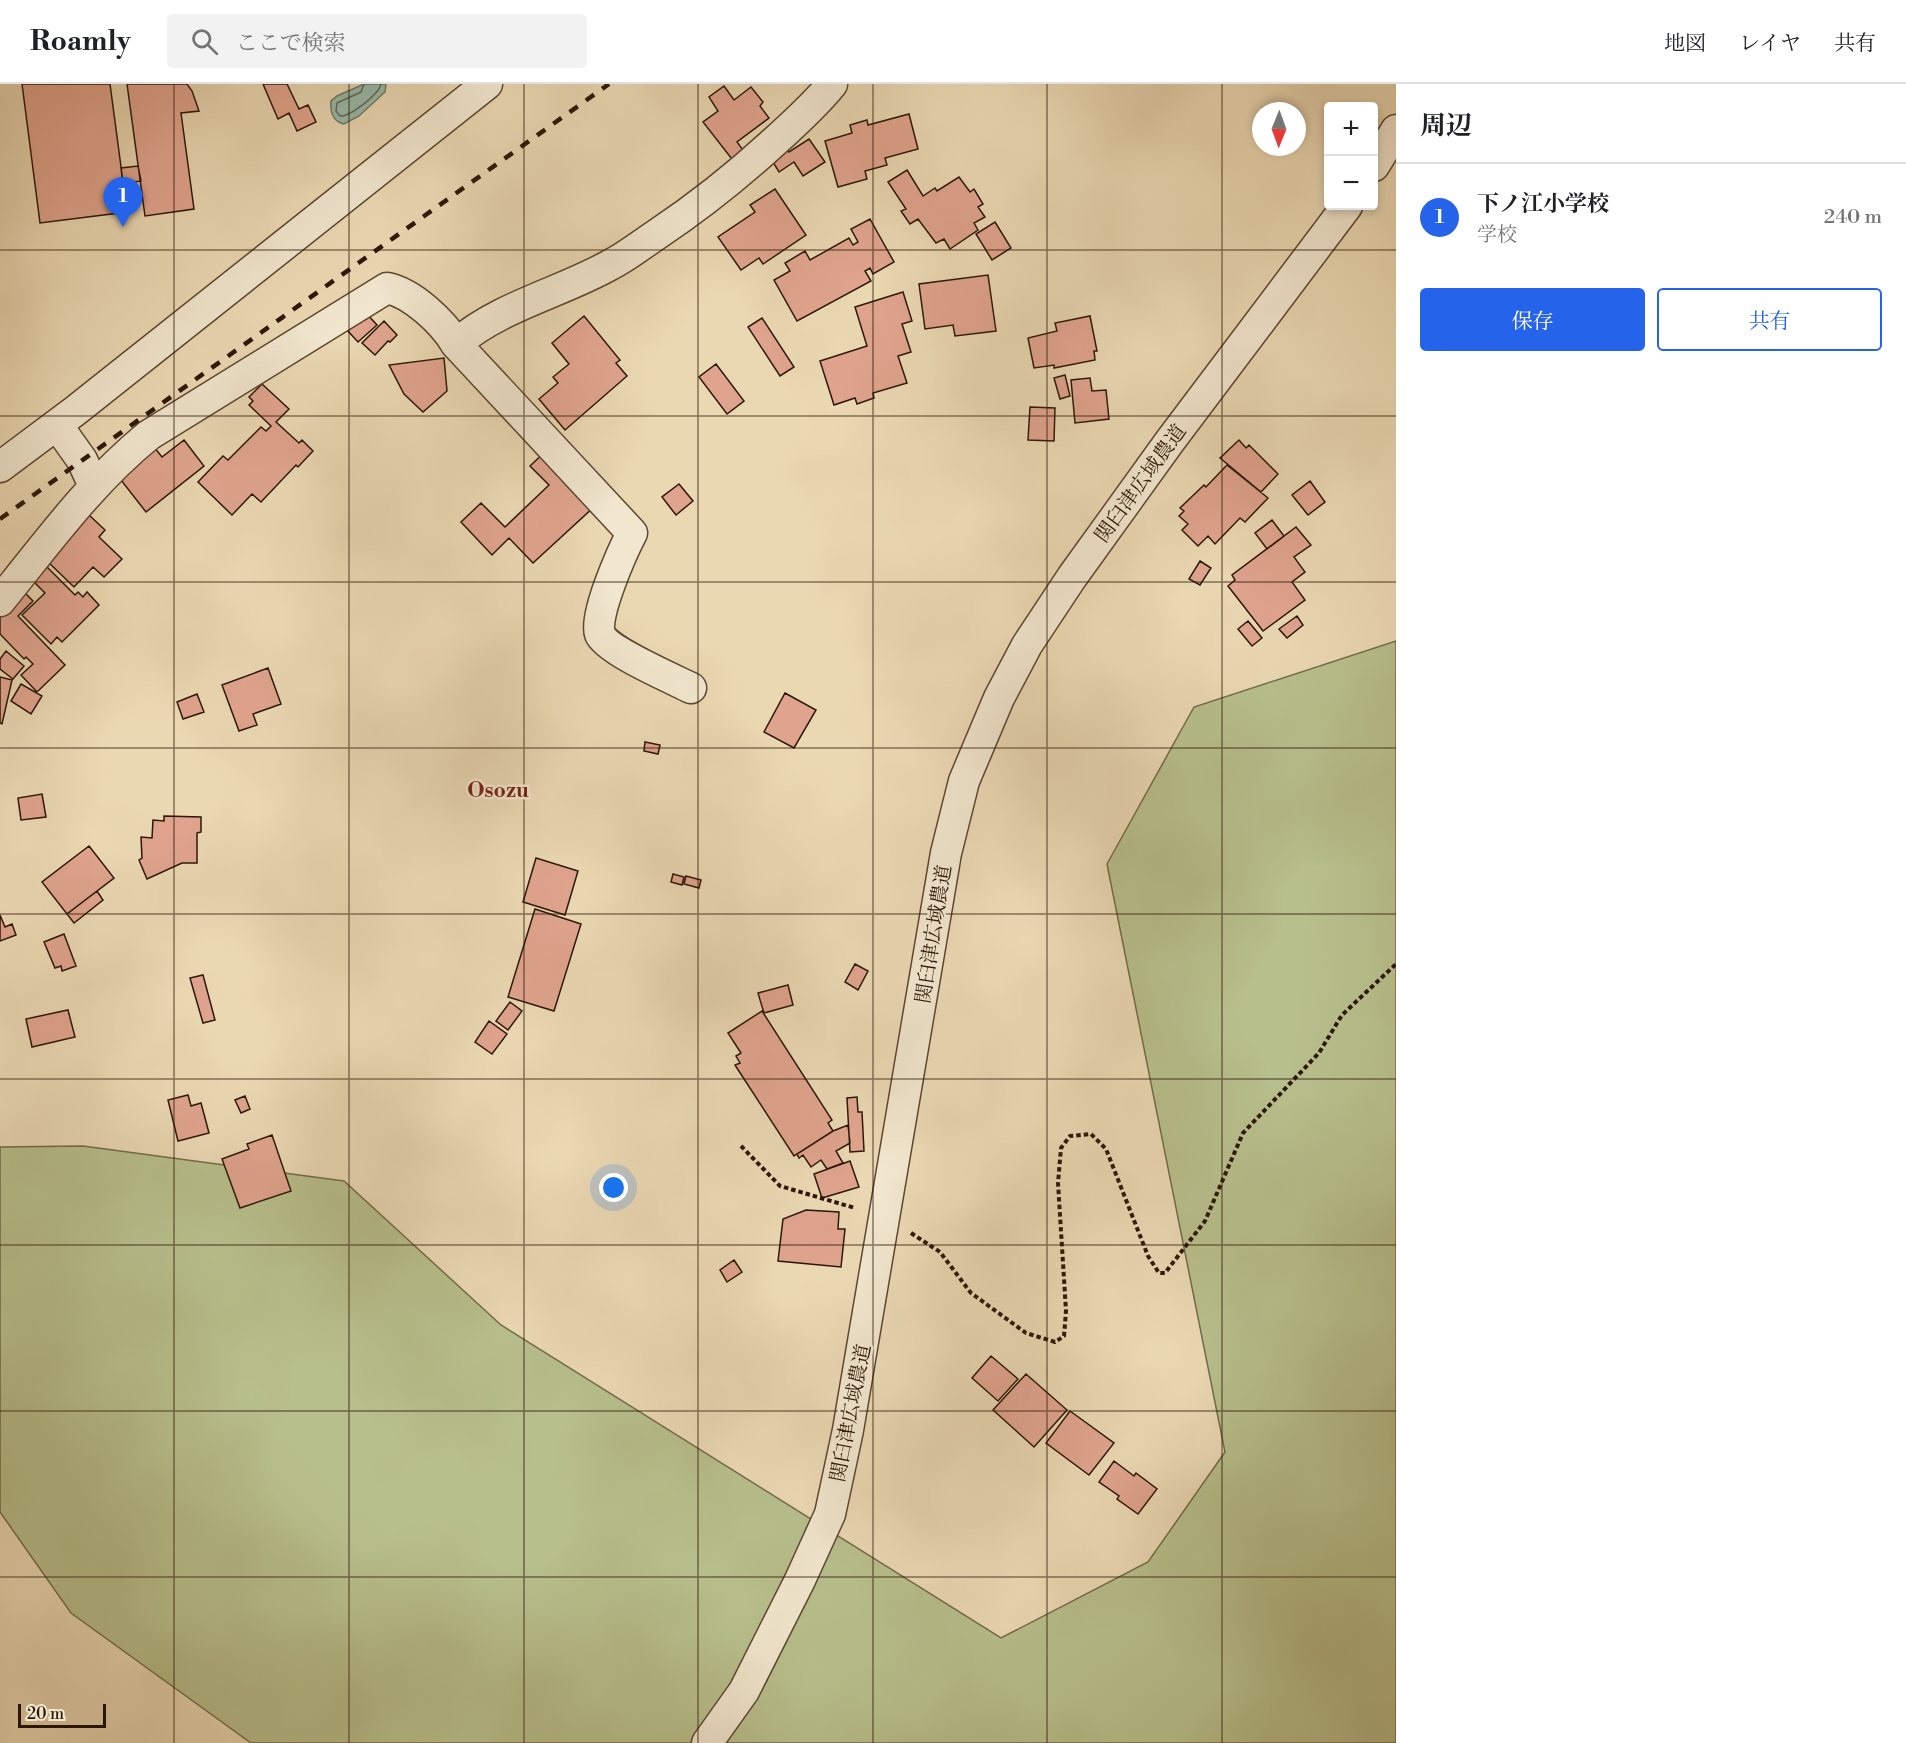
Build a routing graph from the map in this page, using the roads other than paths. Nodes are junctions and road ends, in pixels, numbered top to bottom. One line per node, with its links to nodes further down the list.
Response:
1 (488, 84): 7 (street)
2 (832, 84): 6 (street)
3 (1396, 130): 4 (street)
4 (1378, 159)
5 (1344, 210): 12 (street, 関臼津広域農道)
6 (456, 344): 9 (street); 11 (street)
7 (57, 425): 8 (street); 9 (street)
8 (0, 467)
9 (94, 486): 10 (street)
10 (0, 601)
11 (691, 688)
12 (707, 1743)

